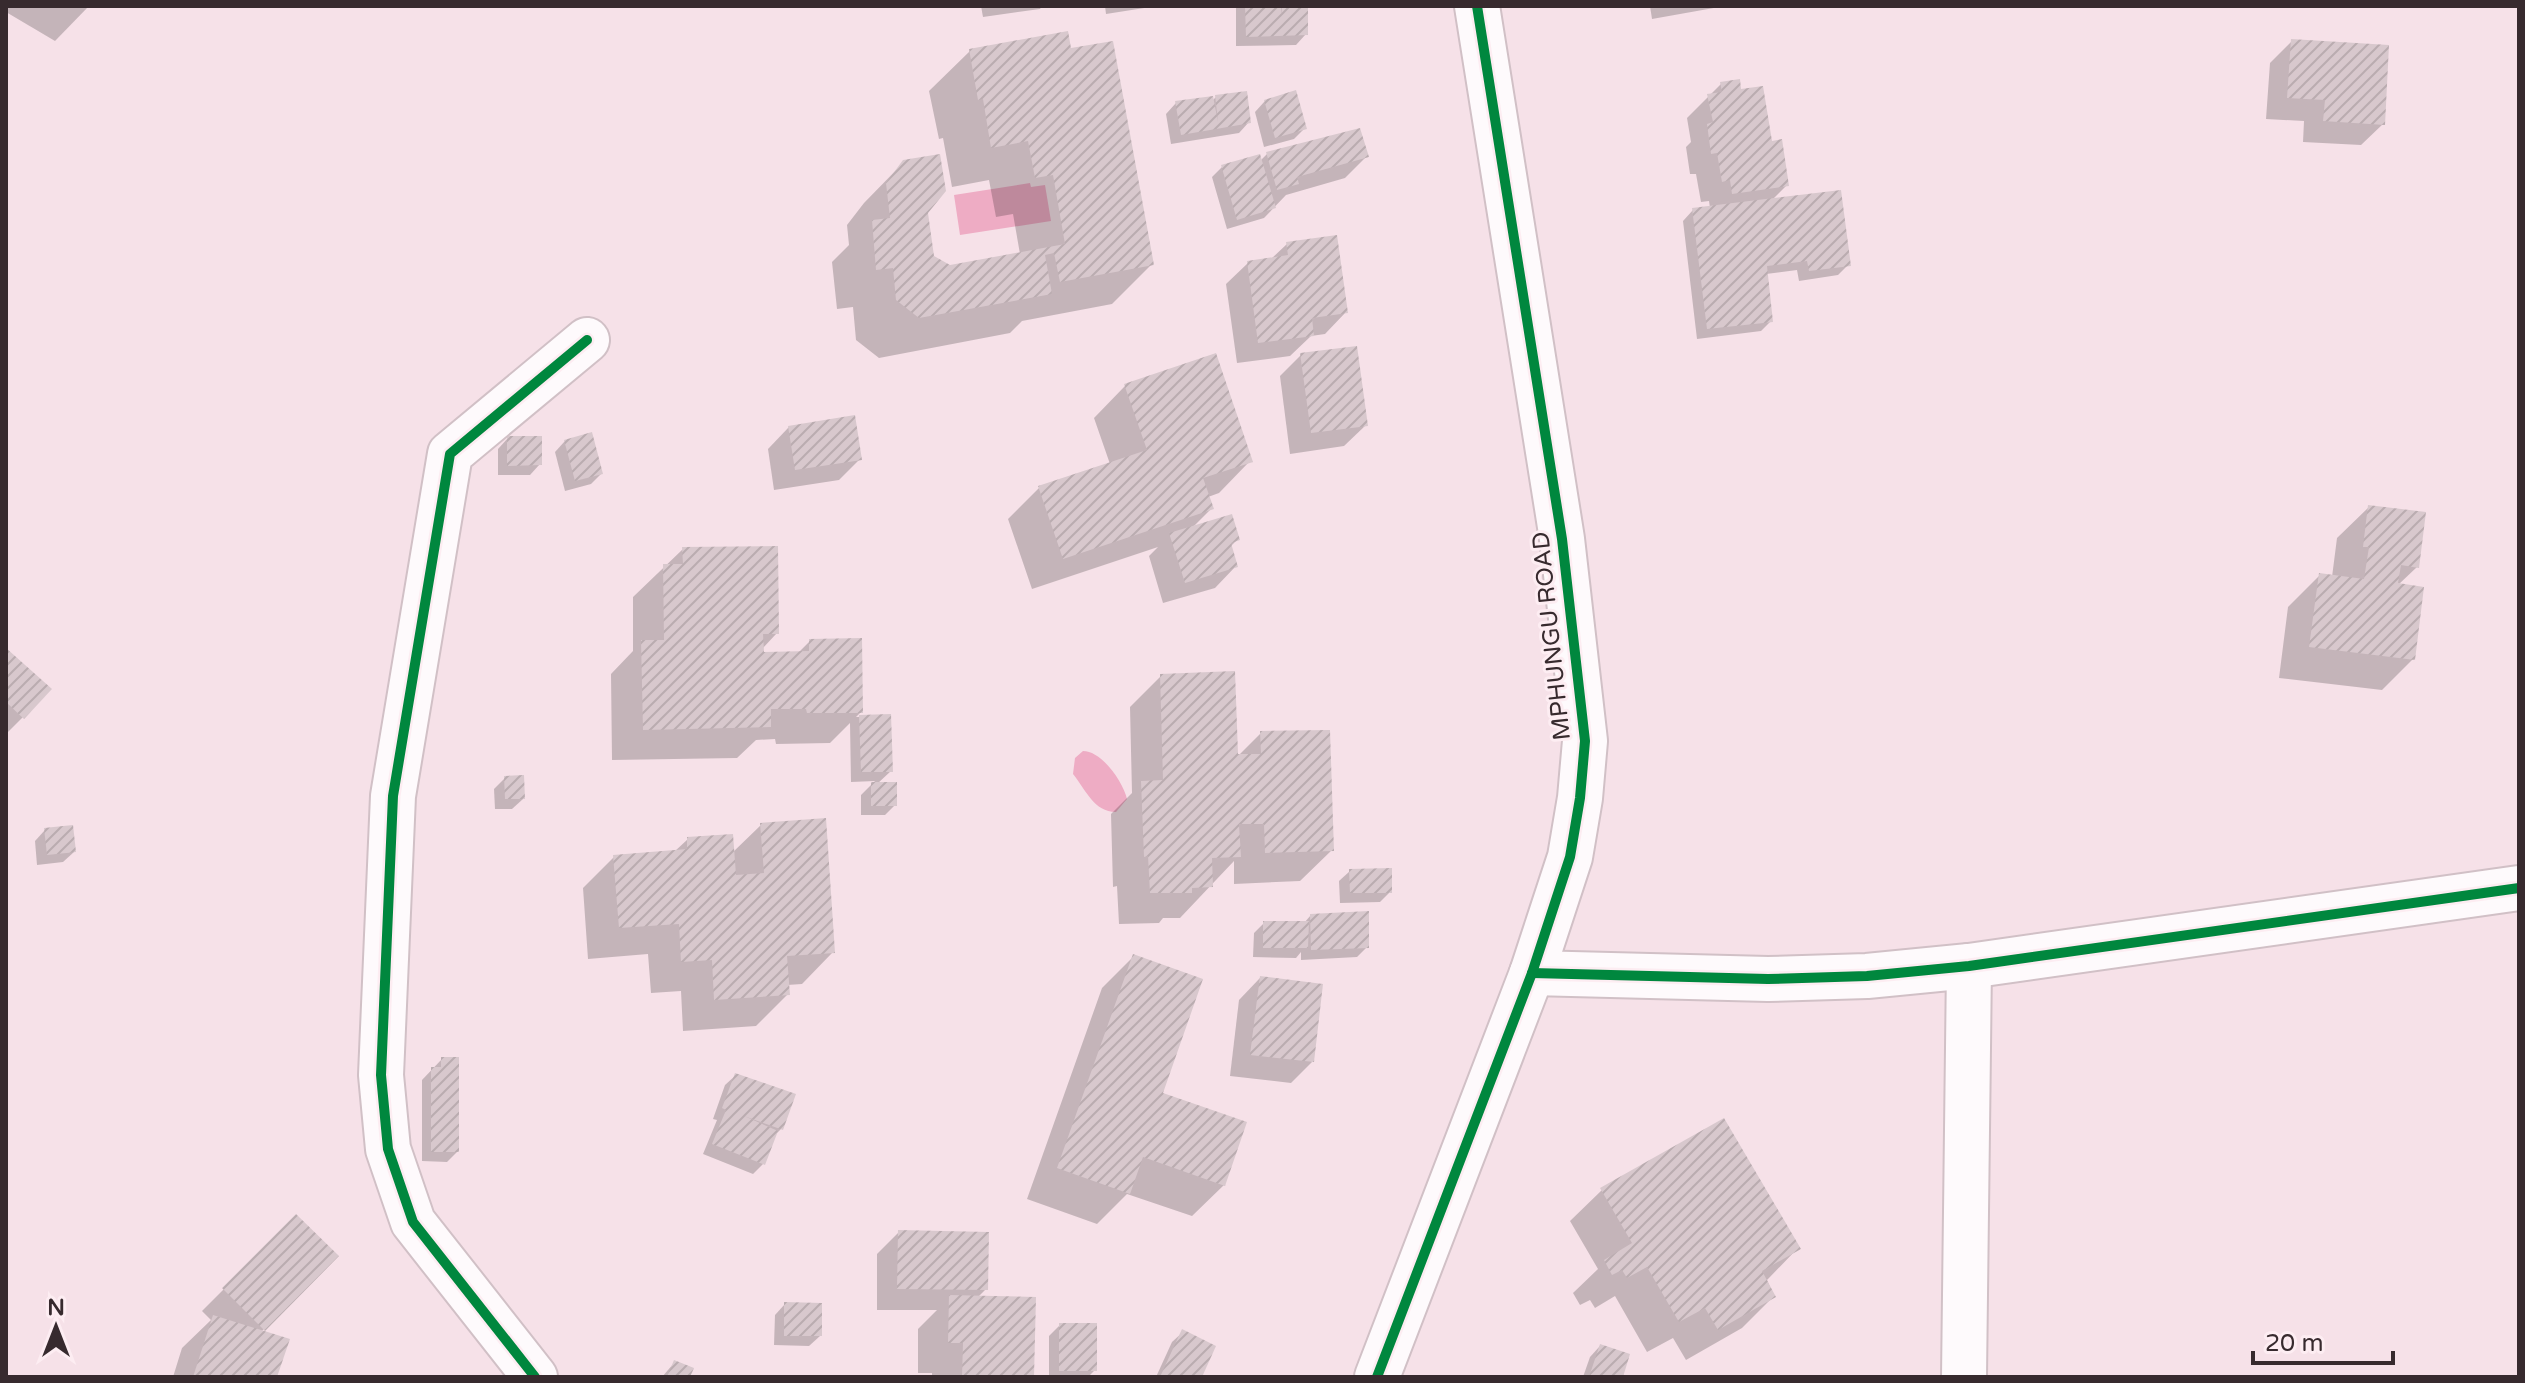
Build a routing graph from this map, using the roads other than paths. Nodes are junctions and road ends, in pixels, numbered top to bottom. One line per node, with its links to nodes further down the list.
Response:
1 (1477, 6): 5 (street, MPHUNGU ROAD)
2 (587, 340): 6 (street)
3 (2519, 888): 4 (street)
4 (1969, 966): 5 (street); 8 (street)
5 (1532, 973): 7 (street, MPHUNGU ROAD)
6 (535, 1377)
7 (1377, 1377)
8 (1964, 1377)

